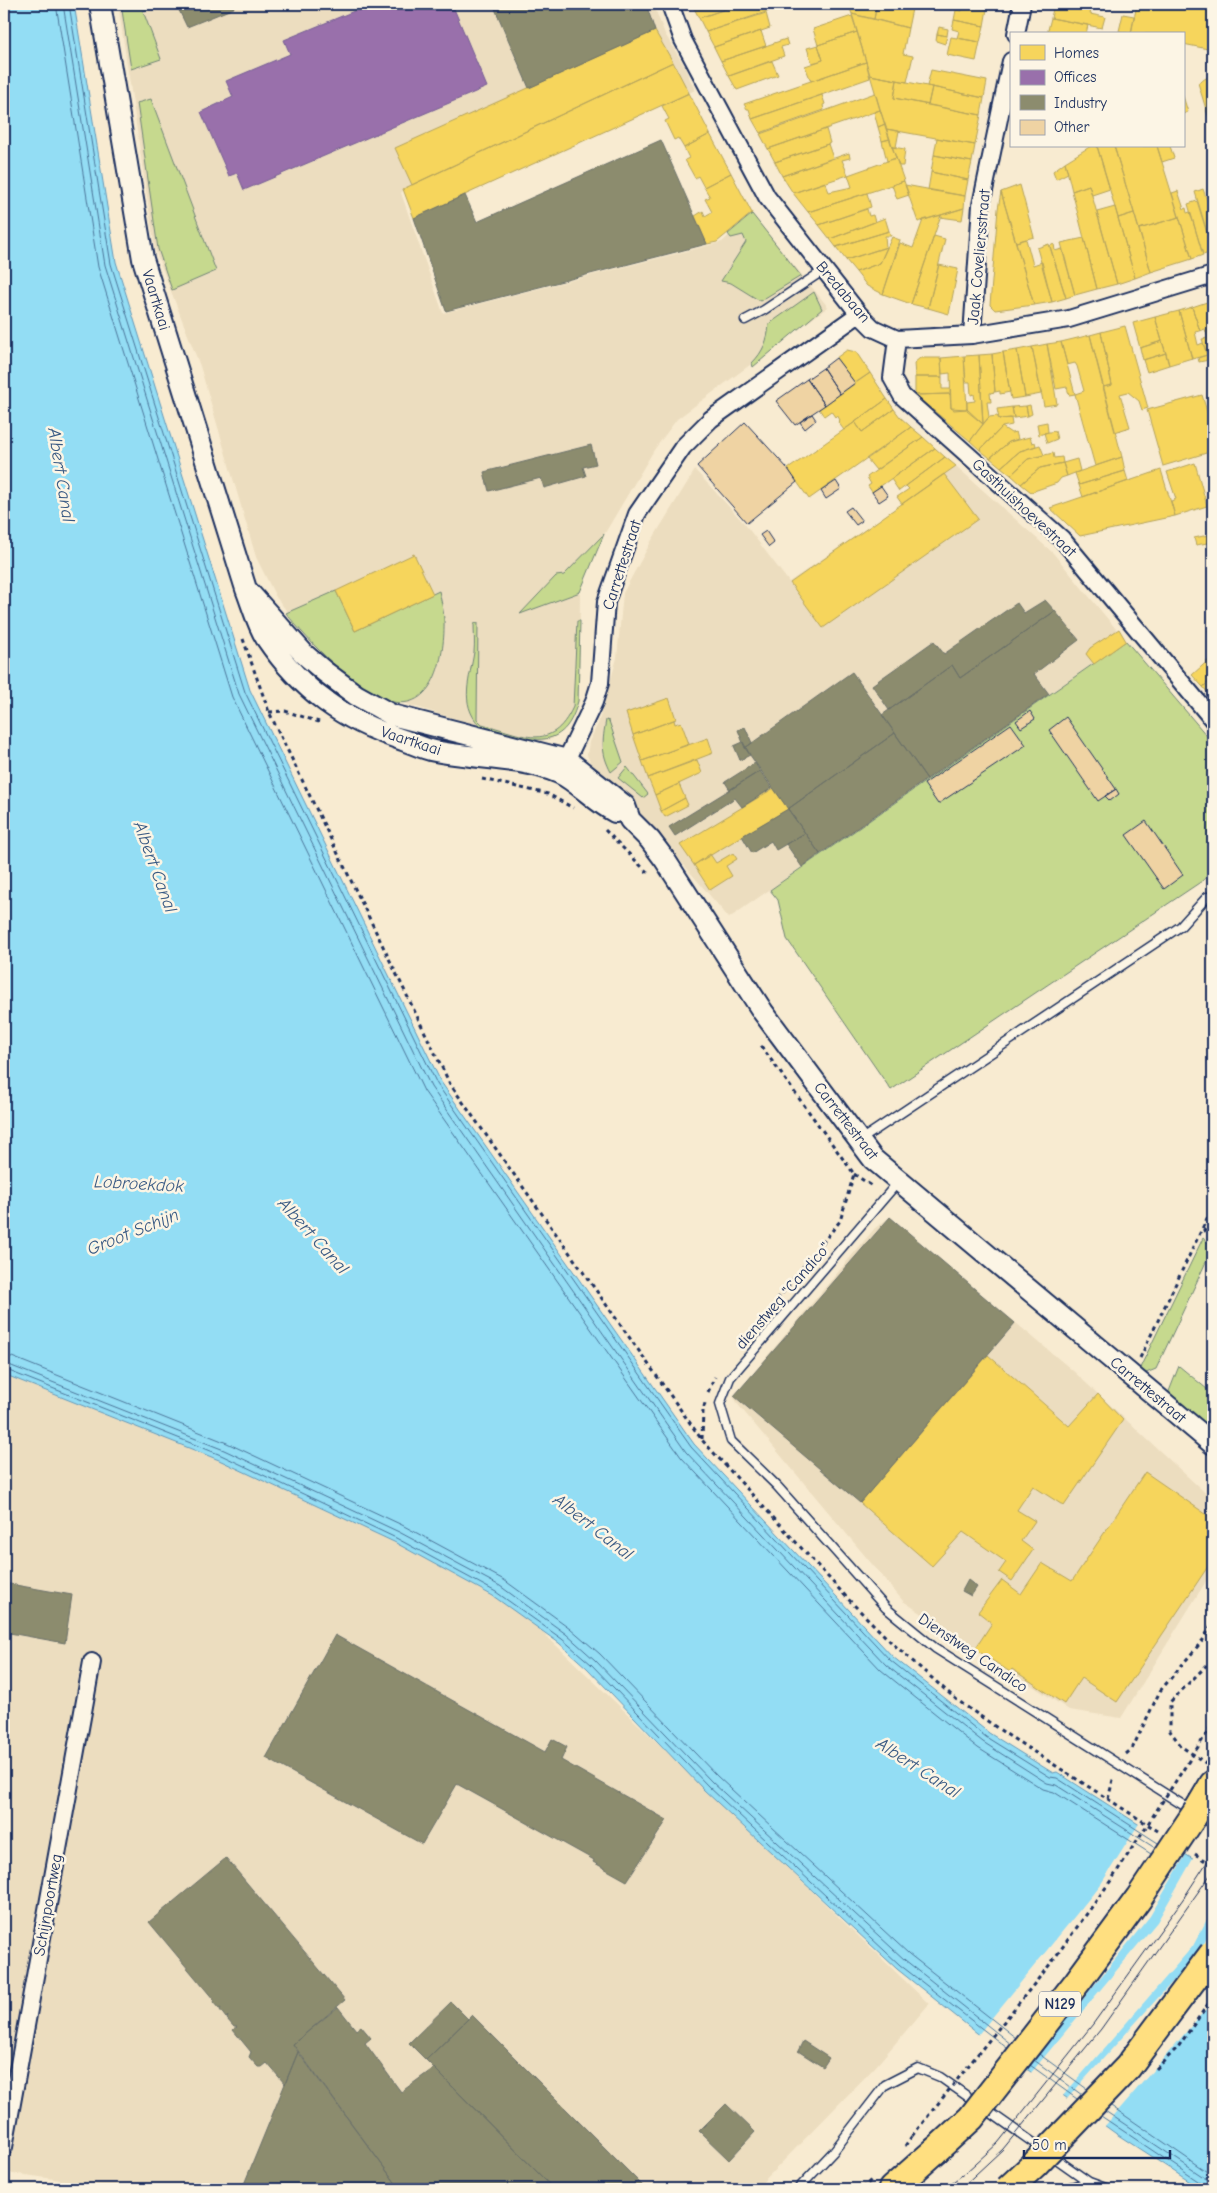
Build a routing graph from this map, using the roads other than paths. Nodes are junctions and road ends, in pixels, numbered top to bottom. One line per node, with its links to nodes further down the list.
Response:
1 (100, 4): 13 (street, Vaartkaai)
2 (670, 4): 6 (street, Bredabaan)
3 (1022, 4): 4 (street)
4 (1016, 32)
5 (1010, 67): 10 (street, Jaak Coveliersstraat)
6 (824, 270): 8 (street, Bredabaan); 9 (lane)
7 (1213, 275): 10 (street, Bredabaan)
8 (859, 314): 11 (street, Bredabaan); 13 (street, Carrettestraat)
9 (745, 320)
10 (972, 335): 11 (street, Bredabaan)
11 (897, 339): 12 (street, Gasthuishoevestraat)
12 (1213, 720)
13 (564, 767): 14 (street, Vaartkaai)
14 (630, 820): 16 (street, Carrettestraat)
15 (1207, 897): 16 (lane)
16 (860, 1141): 17 (street, Carrettestraat)
17 (899, 1181): 18 (lane, dienstweg "Candico"); 19 (street, Carrettestraat)
18 (731, 1441): 22 (lane, Dienstweg Candico)
19 (1213, 1444)
20 (92, 1662): 24 (street, Schijnpoortweg)
21 (1213, 1784): 27 (main road, N129, bridge)
22 (1213, 1824)
23 (1213, 1953): 28 (main road, bridge)
24 (4, 2147)
25 (1090, 2182): 26 (lane); 29 (lane); 30 (lane)
26 (798, 2189)
27 (892, 2189)
28 (1008, 2189)
29 (1063, 2189)
30 (1108, 2189)

